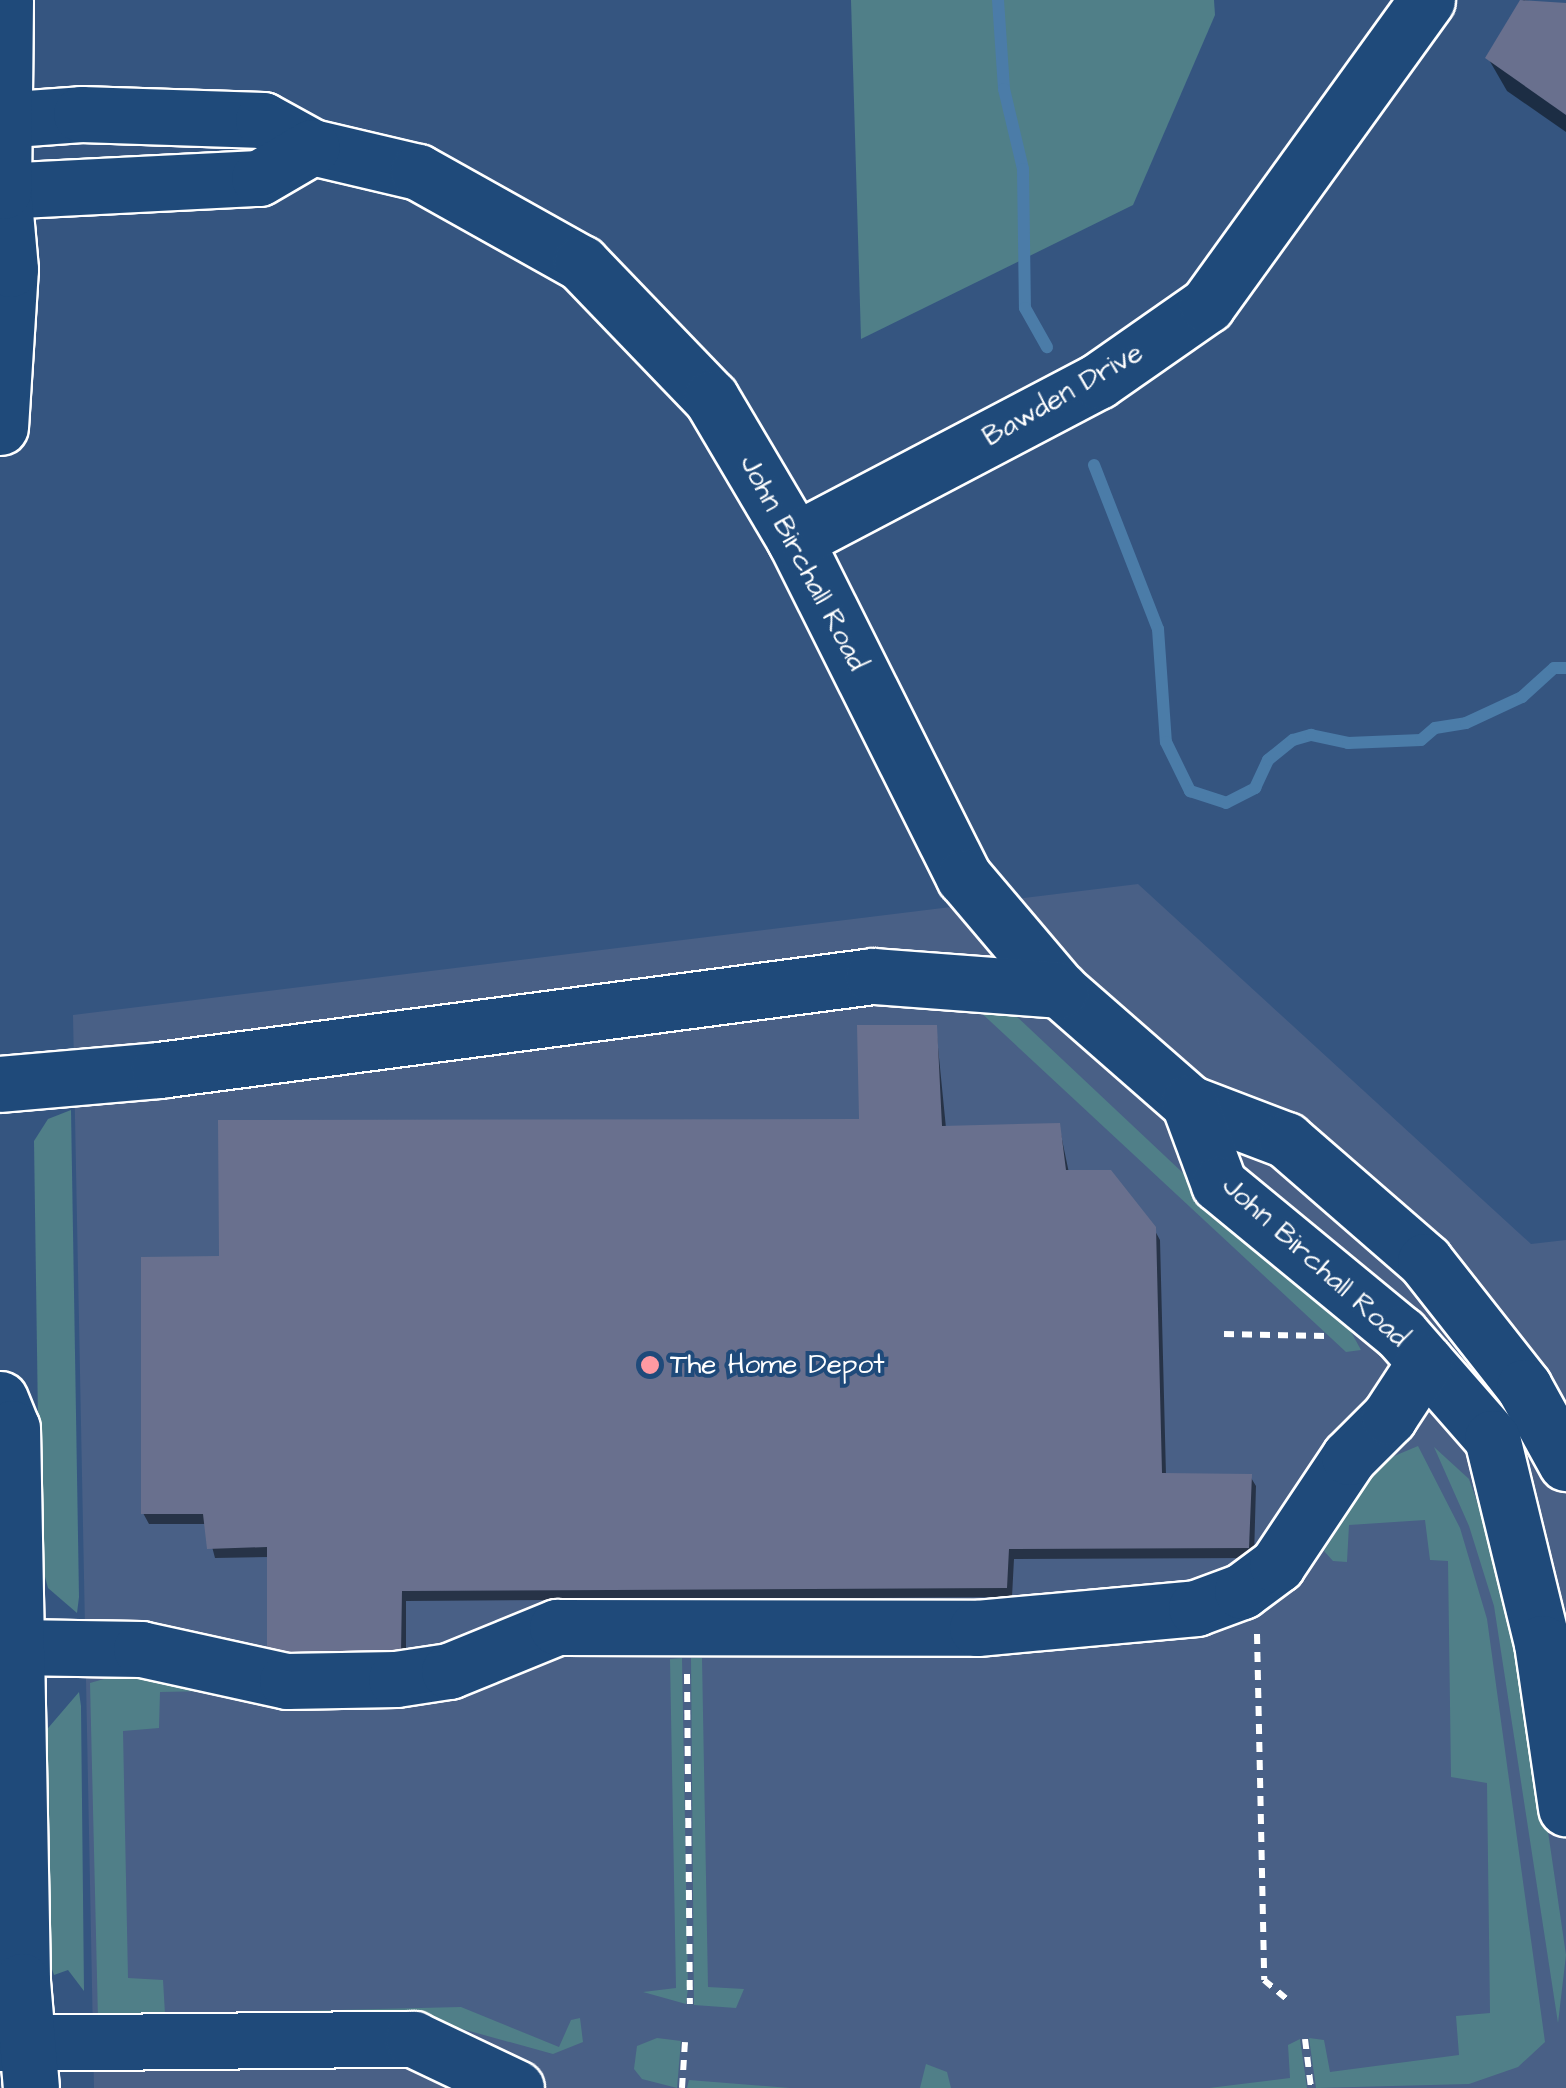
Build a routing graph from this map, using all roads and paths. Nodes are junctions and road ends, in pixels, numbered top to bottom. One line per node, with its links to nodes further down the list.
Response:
1 (5, 0): 3 (street)
2 (1428, 0): 7 (street, Bawden Drive)
3 (1, 120): 4 (street, John Birchall Road); 5 (street)
4 (312, 147): 5 (street); 7 (street, John Birchall Road)
5 (2, 191): 6 (street)
6 (0, 427)
7 (794, 540): 8 (street, John Birchall Road)
8 (1060, 990): 9 (street); 10 (street, John Birchall Road)
9 (0, 1084)
10 (1189, 1102): 13 (street, John Birchall Road); 15 (street, John Birchall Road)
11 (1224, 1334): 12 (path)
12 (1328, 1336)
13 (1425, 1362): 16 (street); 19 (street, John Birchall Road)
14 (0, 1399): 18 (street)
15 (1566, 1463)
16 (1242, 1591): 17 (street); 20 (path)
17 (686, 1627): 18 (street); 21 (path)
18 (14, 1647): 24 (street)
19 (1566, 1808)
20 (1291, 2003)
21 (690, 2004)
22 (1305, 2039): 27 (path)
23 (686, 2042): 26 (path)
24 (19, 2058): 25 (street)
25 (481, 2084)
26 (682, 2088)
27 (1311, 2088)

